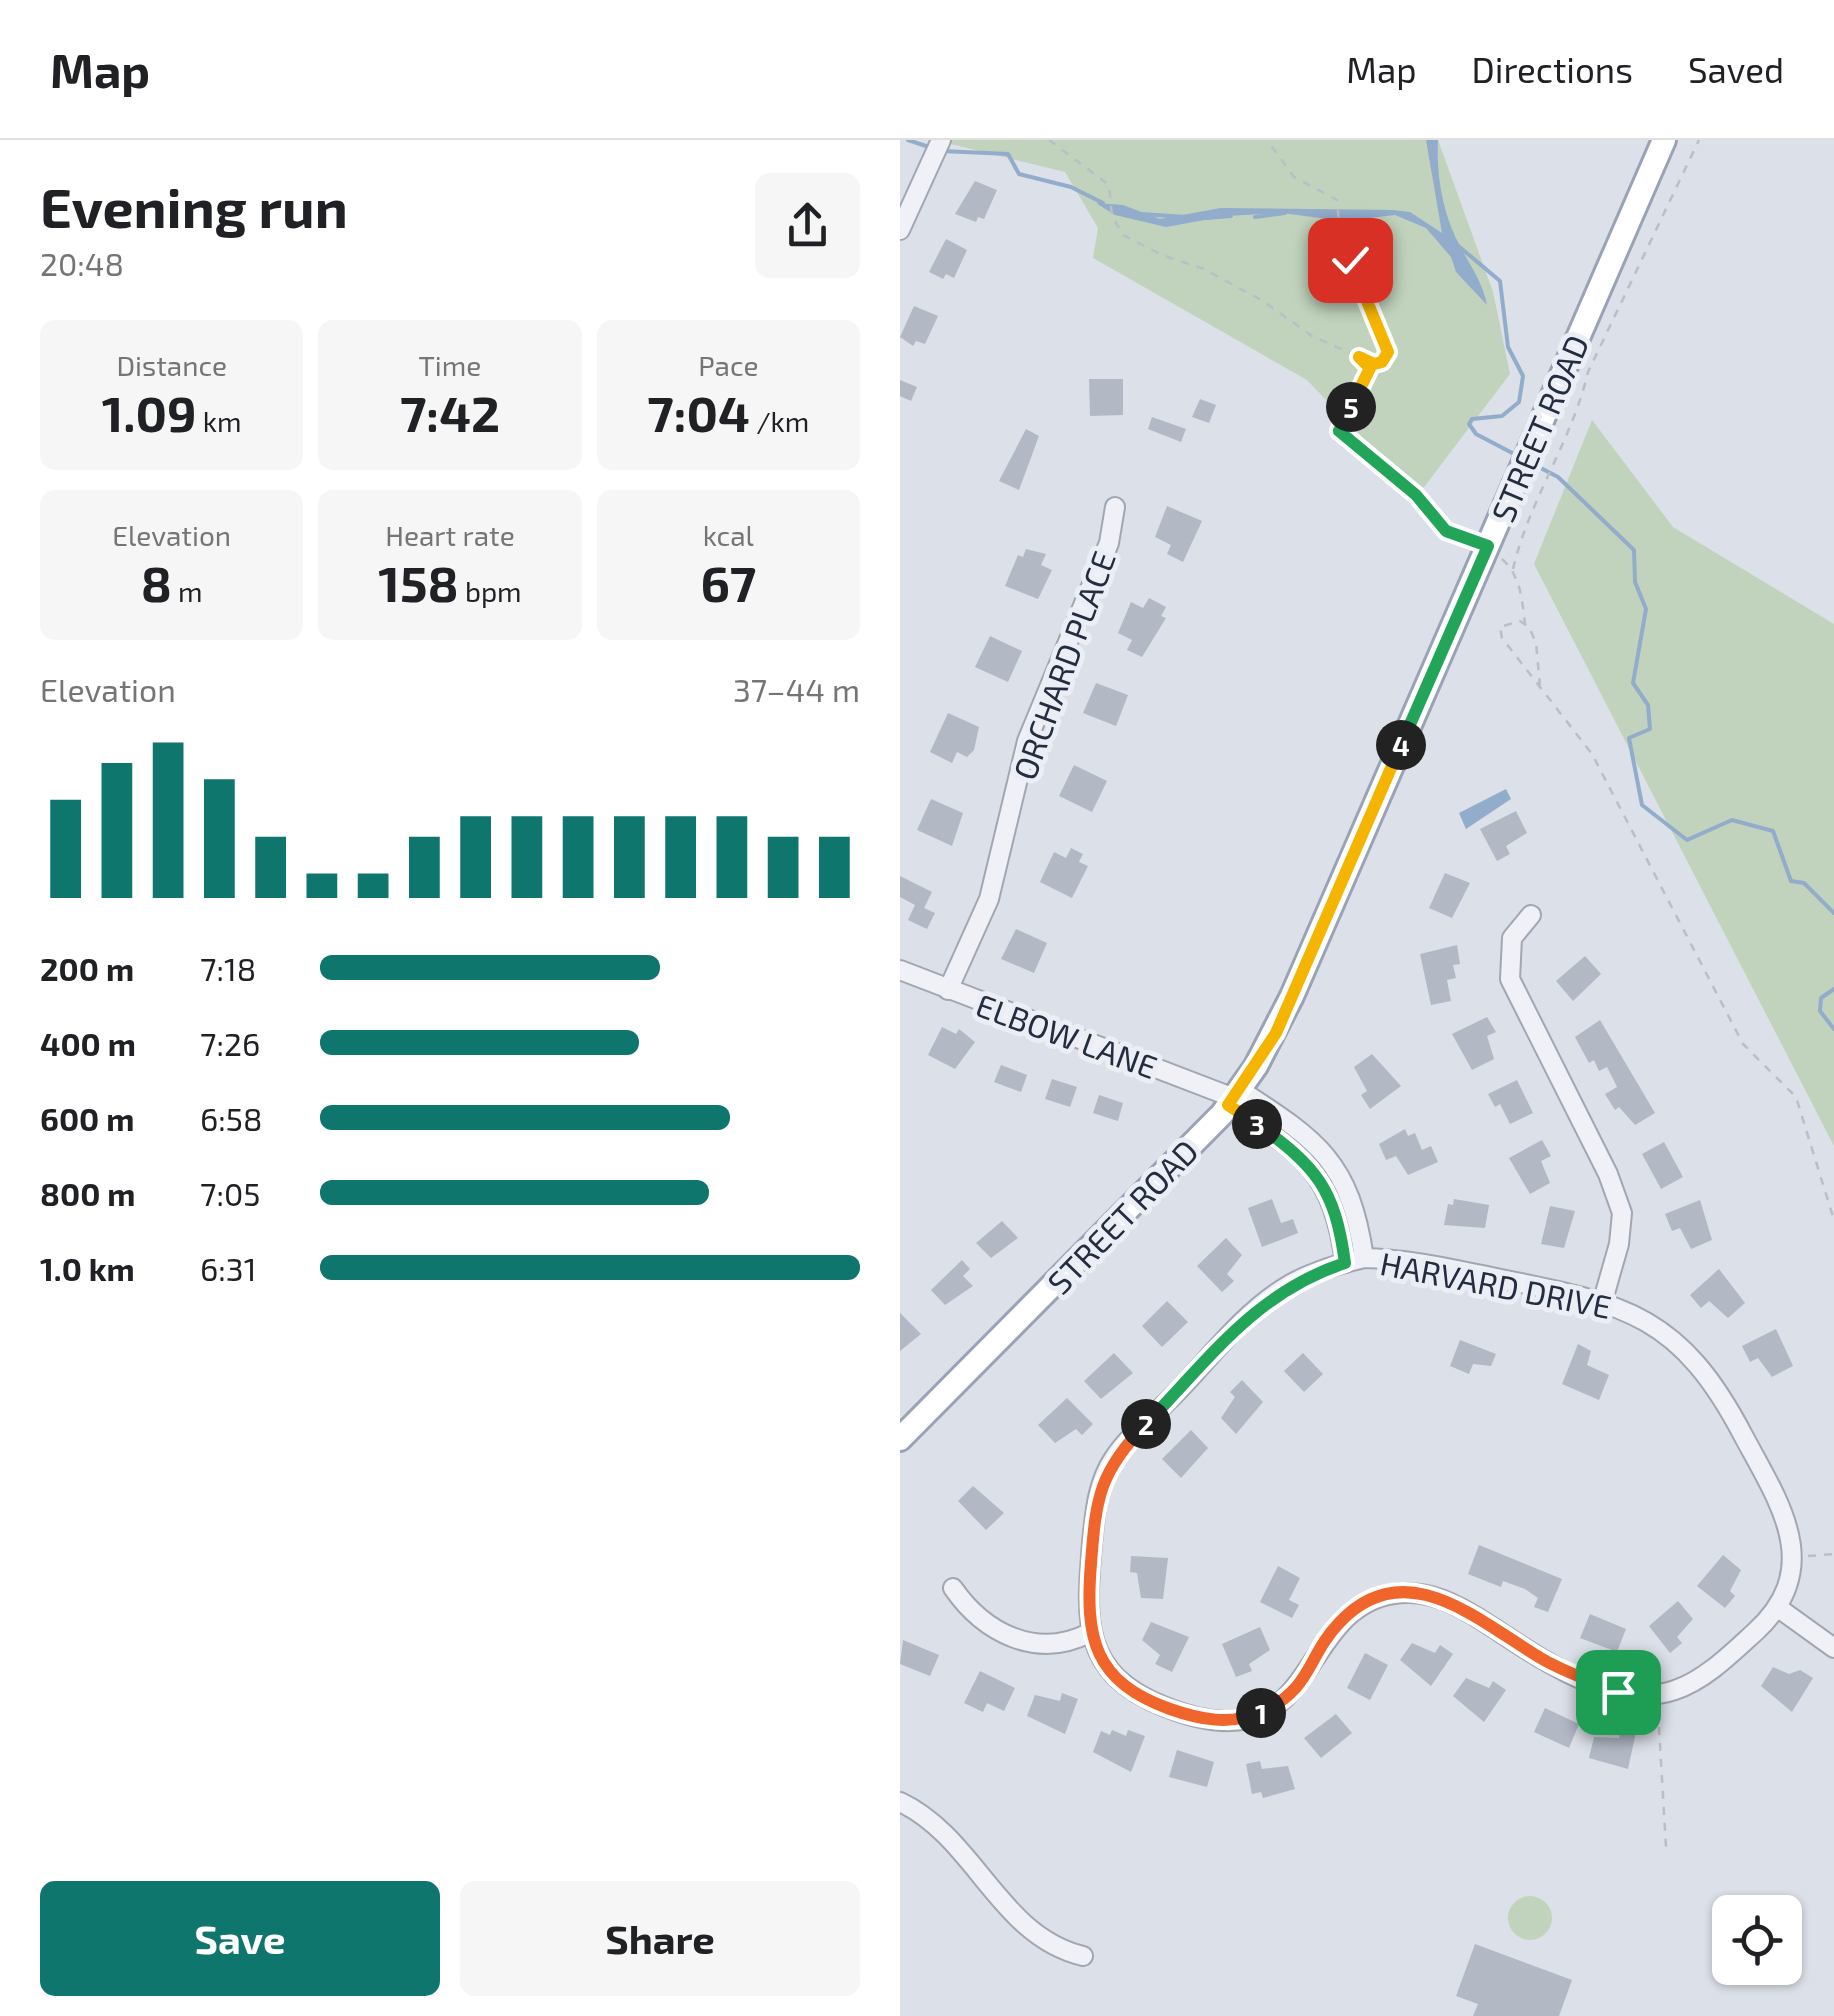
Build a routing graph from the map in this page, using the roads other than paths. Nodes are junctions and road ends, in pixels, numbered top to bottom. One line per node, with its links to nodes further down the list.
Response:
1 (1664, 140): 8 (main road, STREET ROAD)
2 (941, 141): 3 (street)
3 (900, 230)
4 (1115, 507): 7 (street, ORCHARD PLACE)
5 (1532, 915): 12 (street)
6 (900, 970): 7 (street, ELBOW LANE)
7 (948, 990): 8 (street, ELBOW LANE)
8 (1234, 1098): 9 (street, HARVARD DRIVE); 13 (main road, STREET ROAD)
9 (1325, 1168): 10 (street, HARVARD DRIVE); 11 (street, HARVARD DRIVE)
10 (1364, 1258): 11 (street, HARVARD DRIVE); 12 (street, HARVARD DRIVE)
11 (1345, 1263): 16 (street, HARVARD DRIVE)
12 (1602, 1300): 15 (street, HARVARD DRIVE)
13 (900, 1439)
14 (952, 1588): 16 (street)
15 (1777, 1607): 16 (street, HARVARD DRIVE); 17 (street)
16 (1089, 1633)
17 (1834, 1648)
18 (900, 1802): 19 (street)
19 (1083, 1956)

